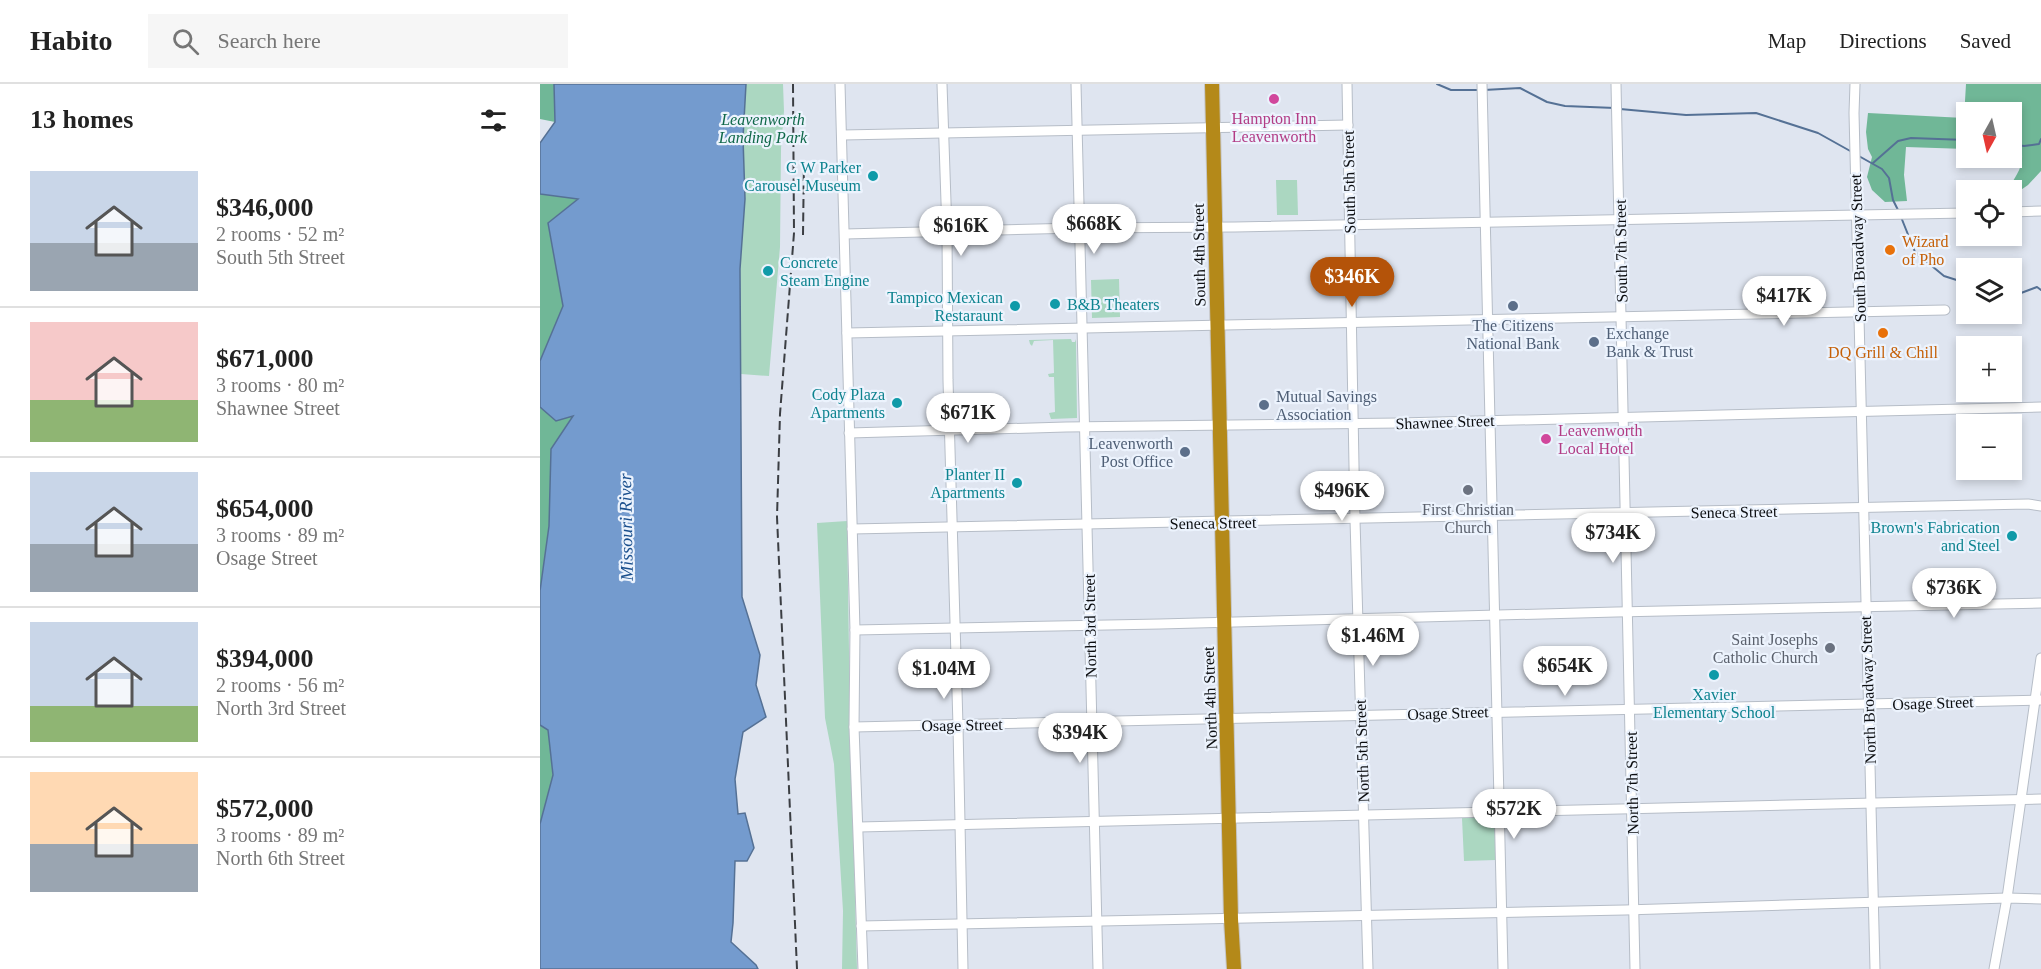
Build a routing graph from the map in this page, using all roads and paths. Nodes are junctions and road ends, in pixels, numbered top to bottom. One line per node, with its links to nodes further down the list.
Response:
1 (840, 84): 13 (street)
2 (942, 84): 12 (street)
3 (1076, 84): 11 (street, North 3rd Street)
4 (1212, 84): 10 (highway, South 4th Street)
5 (1347, 84): 9 (street, South 5th Street)
6 (1482, 84): 19 (street)
7 (1855, 84): 17 (street, South Broadway Street)
8 (1616, 87): 18 (street, South 7th Street)
9 (1348, 125): 10 (street); 20 (street, South 5th Street)
10 (1214, 127): 11 (street); 21 (highway, South 4th Street)
11 (1077, 130): 12 (street); 22 (street, North 3rd Street)
12 (944, 133): 13 (street); 23 (street)
13 (843, 135): 24 (street)
14 (2041, 211): 15 (street)
15 (2022, 212)
16 (1956, 213): 17 (street)
17 (1858, 214): 18 (street); 26 (street, South Broadway Street)
18 (1620, 219): 19 (street); 27 (street, South 7th Street)
19 (1485, 221): 20 (street); 28 (street)
20 (1350, 224): 21 (street); 29 (street, South 5th Street)
21 (1215, 227): 22 (street); 30 (highway, South 4th Street)
22 (1080, 228): 23 (street); 31 (street, North 3rd Street)
23 (948, 231): 24 (street); 32 (street)
24 (845, 234): 33 (street)
25 (1945, 310): 26 (street)
26 (1860, 312): 27 (street); 35 (street, South Broadway Street)
27 (1622, 317): 28 (street); 36 (street, South 7th Street)
28 (1487, 319): 29 (street); 37 (street)
29 (1351, 321): 30 (street); 38 (street, South 5th Street)
30 (1217, 324): 31 (street); 39 (highway, South 4th Street)
31 (1083, 327): 32 (street); 40 (street, North 3rd Street)
32 (948, 330): 33 (street); 41 (street)
33 (847, 333): 42 (street)
34 (2041, 407): 35 (street, Shawnee Street)
35 (1862, 412): 36 (street, Shawnee Street); 44 (street, North Broadway Street)
36 (1623, 418): 37 (street, Shawnee Street); 45 (street, North 7th Street)
37 (1490, 421): 38 (street, Shawnee Street); 46 (street)
38 (1353, 424): 39 (street, Shawnee Street); 47 (street, North 5th Street)
39 (1220, 426): 40 (street, Shawnee Street); 48 (highway, North 4th Street)
40 (1086, 427): 41 (street, Shawnee Street); 49 (street, North 3rd Street)
41 (950, 431): 42 (street, Shawnee Street); 50 (street)
42 (849, 432): 51 (street)
43 (2041, 506): 44 (street, Seneca Street)
44 (1863, 508): 45 (street, Seneca Street); 53 (street, North Broadway Street)
45 (1626, 514): 46 (street, Seneca Street); 54 (street, North 7th Street)
46 (1493, 518): 47 (street, Seneca Street); 55 (street)
47 (1355, 520): 48 (street, Seneca Street); 56 (street, North 5th Street)
48 (1222, 523): 49 (street, Seneca Street); 57 (highway, North 4th Street)
49 (1087, 524): 50 (street, Seneca Street); 58 (street, North 3rd Street)
50 (953, 527): 51 (street, Seneca Street); 59 (street)
51 (852, 530): 60 (street)
52 (2041, 603): 53 (street)
53 (1865, 608): 54 (street); 63 (street, North Broadway Street)
54 (1629, 612): 55 (street); 64 (street, North 7th Street)
55 (1494, 616): 56 (street); 65 (street)
56 (1358, 620): 57 (street); 66 (street, North 5th Street)
57 (1224, 623): 58 (street); 67 (highway, North 4th Street)
58 (1090, 626): 59 (street); 68 (street, North 3rd Street)
59 (956, 628): 60 (street); 69 (street)
60 (855, 630): 70 (street)
61 (2041, 658): 62 (street)
62 (2038, 700): 63 (street, Osage Street); 71 (street)
63 (1869, 705): 64 (street, Osage Street); 73 (street, North Broadway Street)
64 (1631, 710): 65 (street, Osage Street); 74 (street, North 7th Street)
65 (1498, 711): 66 (street, Osage Street); 75 (street)
66 (1361, 716): 67 (street, Osage Street); 76 (street, North 5th Street)
67 (1228, 719): 68 (street, Osage Street); 77 (highway, North 4th Street)
68 (1092, 723): 69 (street, Osage Street); 78 (street, North 3rd Street)
69 (958, 726): 70 (street, Osage Street); 79 (street)
70 (854, 727): 80 (street)
71 (2021, 799): 72 (street); 73 (street); 81 (street)
72 (2041, 799)
73 (1872, 803): 74 (street); 83 (street, North Broadway Street)
74 (1633, 809): 75 (street); 84 (street, North 7th Street)
75 (1500, 812): 76 (street); 85 (street)
76 (1364, 815): 77 (street); 86 (street, North 5th Street)
77 (1228, 818): 78 (street); 87 (highway, North 4th Street)
78 (1095, 821): 79 (street); 88 (street, North 3rd Street)
79 (960, 825): 80 (street); 89 (street)
80 (859, 827): 90 (street)
81 (2007, 898): 82 (street); 83 (street); 99 (street)
82 (2041, 899)
83 (1874, 902): 84 (street); 98 (street, North Broadway Street)
84 (1635, 910): 85 (street); 97 (street, North 7th Street)
85 (1501, 912): 86 (street); 96 (street)
86 (1367, 916): 87 (street); 95 (street, North 5th Street)
87 (1231, 919): 88 (street); 94 (highway, North 4th Street)
88 (1097, 921): 89 (street); 93 (street, North 3rd Street)
89 (962, 924): 90 (street); 92 (street)
90 (861, 926): 91 (street)
91 (863, 969)
92 (963, 969)
93 (1098, 969)
94 (1234, 969)
95 (1368, 969)
96 (1503, 969)
97 (1635, 969)
98 (1875, 969)
99 (1994, 969)

